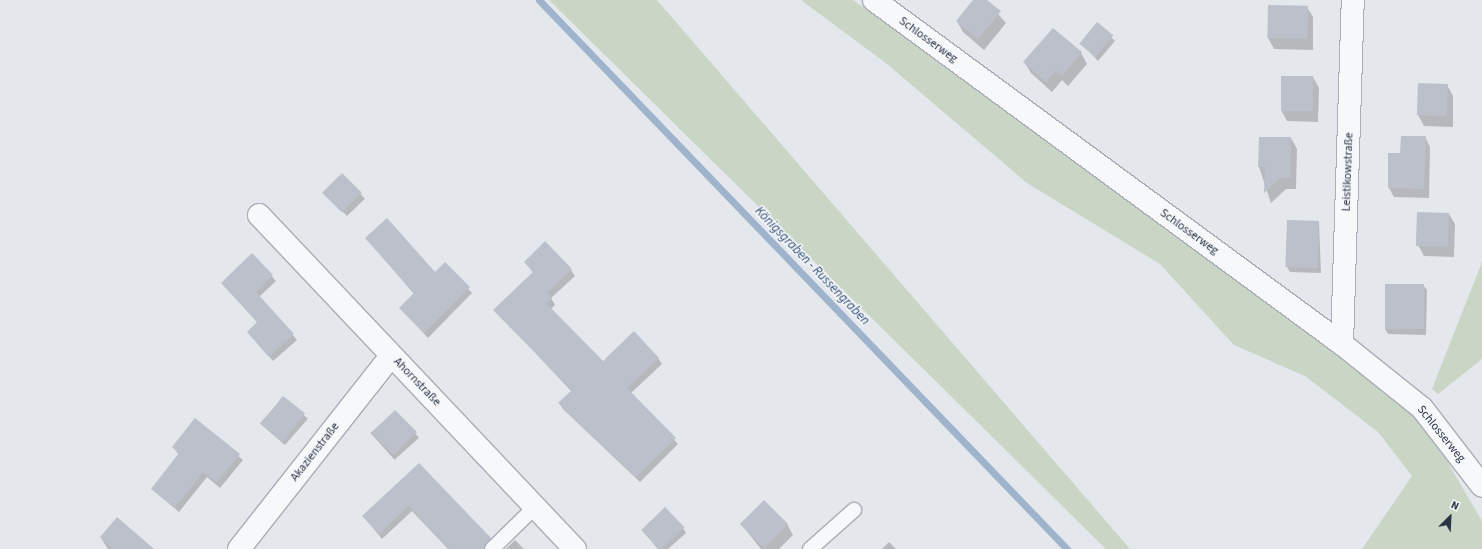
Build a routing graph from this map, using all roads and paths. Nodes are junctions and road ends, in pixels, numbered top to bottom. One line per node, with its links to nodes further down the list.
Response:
1 (874, 0): 4 (street, Schlosserweg)
2 (1353, 0): 4 (street, Leistikowstraße)
3 (259, 215): 5 (street, Ahornstraße)
4 (1342, 344): 6 (street, Schlosserweg)
5 (391, 356): 7 (street, Ahornstraße); 9 (street, Akazienstraße)
6 (1482, 486)
7 (535, 507): 10 (lane); 11 (street, Ahornstraße)
8 (854, 510): 12 (lane)
9 (239, 549)
10 (492, 549)
11 (575, 549)
12 (810, 549)

